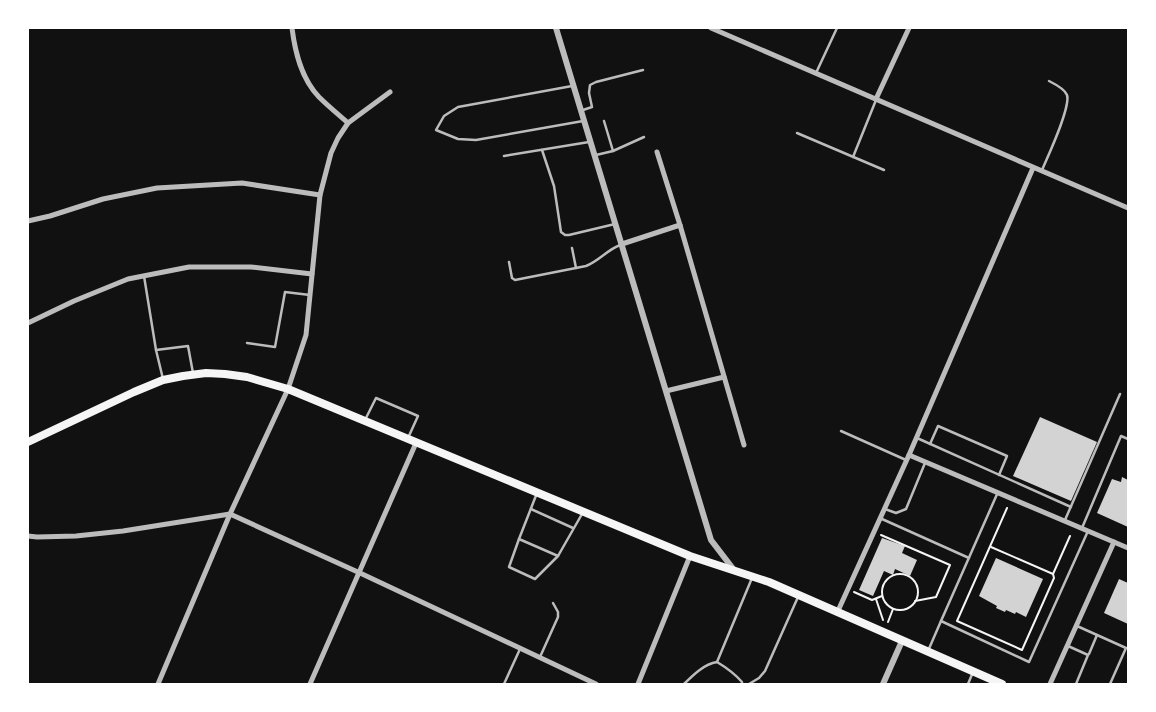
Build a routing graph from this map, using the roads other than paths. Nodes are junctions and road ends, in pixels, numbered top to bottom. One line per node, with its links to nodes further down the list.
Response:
1 (292, 28): 15 (street)
2 (556, 28): 9 (street)
3 (711, 28): 7 (street)
4 (838, 28): 7 (lane)
5 (909, 28): 11 (street)
6 (642, 70): 12 (lane)
7 (816, 73): 11 (street)
8 (1049, 81): 27 (lane)
9 (574, 85): 12 (street); 13 (lane)
10 (390, 92): 15 (street)
11 (876, 98): 24 (lane); 25 (street)
12 (581, 110): 13 (street)
13 (584, 121): 18 (street)
14 (604, 121): 20 (lane)
15 (348, 123): 28 (street)
16 (797, 133): 24 (lane)
17 (644, 137): 20 (lane)
18 (591, 142): 19 (lane); 23 (street)
19 (542, 150): 22 (lane); 31 (lane)
20 (614, 151): 23 (lane)
21 (657, 152): 32 (street)
22 (504, 156)
23 (595, 156): 31 (street)
24 (853, 156): 26 (lane)
25 (1033, 168): 27 (street); 51 (street)
26 (884, 170)
27 (1042, 171): 29 (street)
28 (320, 195): 30 (street); 37 (street)
29 (1128, 208)
30 (28, 221)
31 (616, 224): 33 (street)
32 (680, 225): 33 (street); 44 (street)
33 (622, 244): 36 (lane); 47 (street)
34 (572, 248): 36 (lane)
35 (509, 262): 36 (lane)
36 (576, 268)
37 (312, 274): 38 (street); 39 (street)
38 (144, 276): 40 (street); 42 (lane)
39 (310, 295): 41 (lane); 46 (street)
40 (28, 323)
41 (246, 343)
42 (156, 350): 43 (lane); 45 (lane)
43 (194, 374): 45 (main road); 46 (main road)
44 (724, 377): 47 (street); 57 (street)
45 (163, 380): 54 (main road)
46 (288, 389): 49 (main road); 67 (street)
47 (666, 392): 80 (street)
48 (1120, 394): 63 (lane)
49 (364, 422): 53 (main road); 53 (lane)
50 (841, 431): 58 (lane)
51 (916, 438): 56 (lane); 58 (street)
52 (1128, 439): 71 (lane)
53 (408, 440): 55 (main road)
54 (28, 442)
55 (416, 443): 62 (main road); 81 (street)
56 (930, 444): 60 (lane); 60 (lane)
57 (744, 445)
58 (908, 457): 59 (street); 64 (street)
59 (926, 462): 61 (street); 64 (lane)
60 (999, 475): 63 (lane)
61 (998, 492): 69 (street); 79 (lane)
62 (537, 493): 65 (lane); 66 (main road)
63 (1071, 507): 69 (lane)
64 (884, 508): 68 (street)
65 (531, 509): 70 (lane); 74 (lane)
66 (582, 512): 70 (lane); 78 (main road)
67 (230, 514): 73 (street); 81 (street); 97 (street)
68 (880, 518): 79 (lane); 85 (street)
69 (1065, 520): 71 (street)
70 (573, 528): 77 (lane)
71 (1082, 528): 72 (street)
72 (1088, 530): 75 (street); 86 (lane)
73 (28, 536)
74 (519, 539): 77 (lane); 77 (lane)
75 (1114, 542): 76 (street); 87 (street)
76 (1128, 548)
77 (558, 556)
78 (690, 556): 80 (main road); 101 (street)
79 (969, 558): 86 (lane)
80 (734, 570): 82 (main road)
81 (360, 573): 91 (street); 98 (street)
82 (753, 577): 83 (main road); 95 (lane)
83 (799, 596): 85 (main road); 104 (lane)
84 (553, 603): 94 (lane)
85 (837, 613): 89 (main road)
86 (941, 621): 92 (lane)
87 (1076, 626): 88 (lane); 90 (street)
88 (1097, 635): 93 (lane); 110 (lane)
89 (902, 641): 92 (main road); 105 (street)
90 (1068, 646): 93 (lane); 108 (street)
91 (520, 649): 94 (street); 99 (lane)
92 (927, 652): 96 (main road)
93 (1088, 655): 109 (lane)
94 (540, 658): 100 (street)
95 (717, 662): 102 (lane); 103 (lane)
96 (973, 672): 106 (lane); 107 (main road)
97 (158, 684)
98 (310, 684)
99 (504, 684)
100 (596, 684)
101 (638, 684)
102 (684, 684)
103 (742, 684)
104 (749, 684)
105 (883, 684)
106 (968, 684)
107 (1002, 684)
108 (1050, 684)
109 (1076, 684)
110 (1110, 684)

